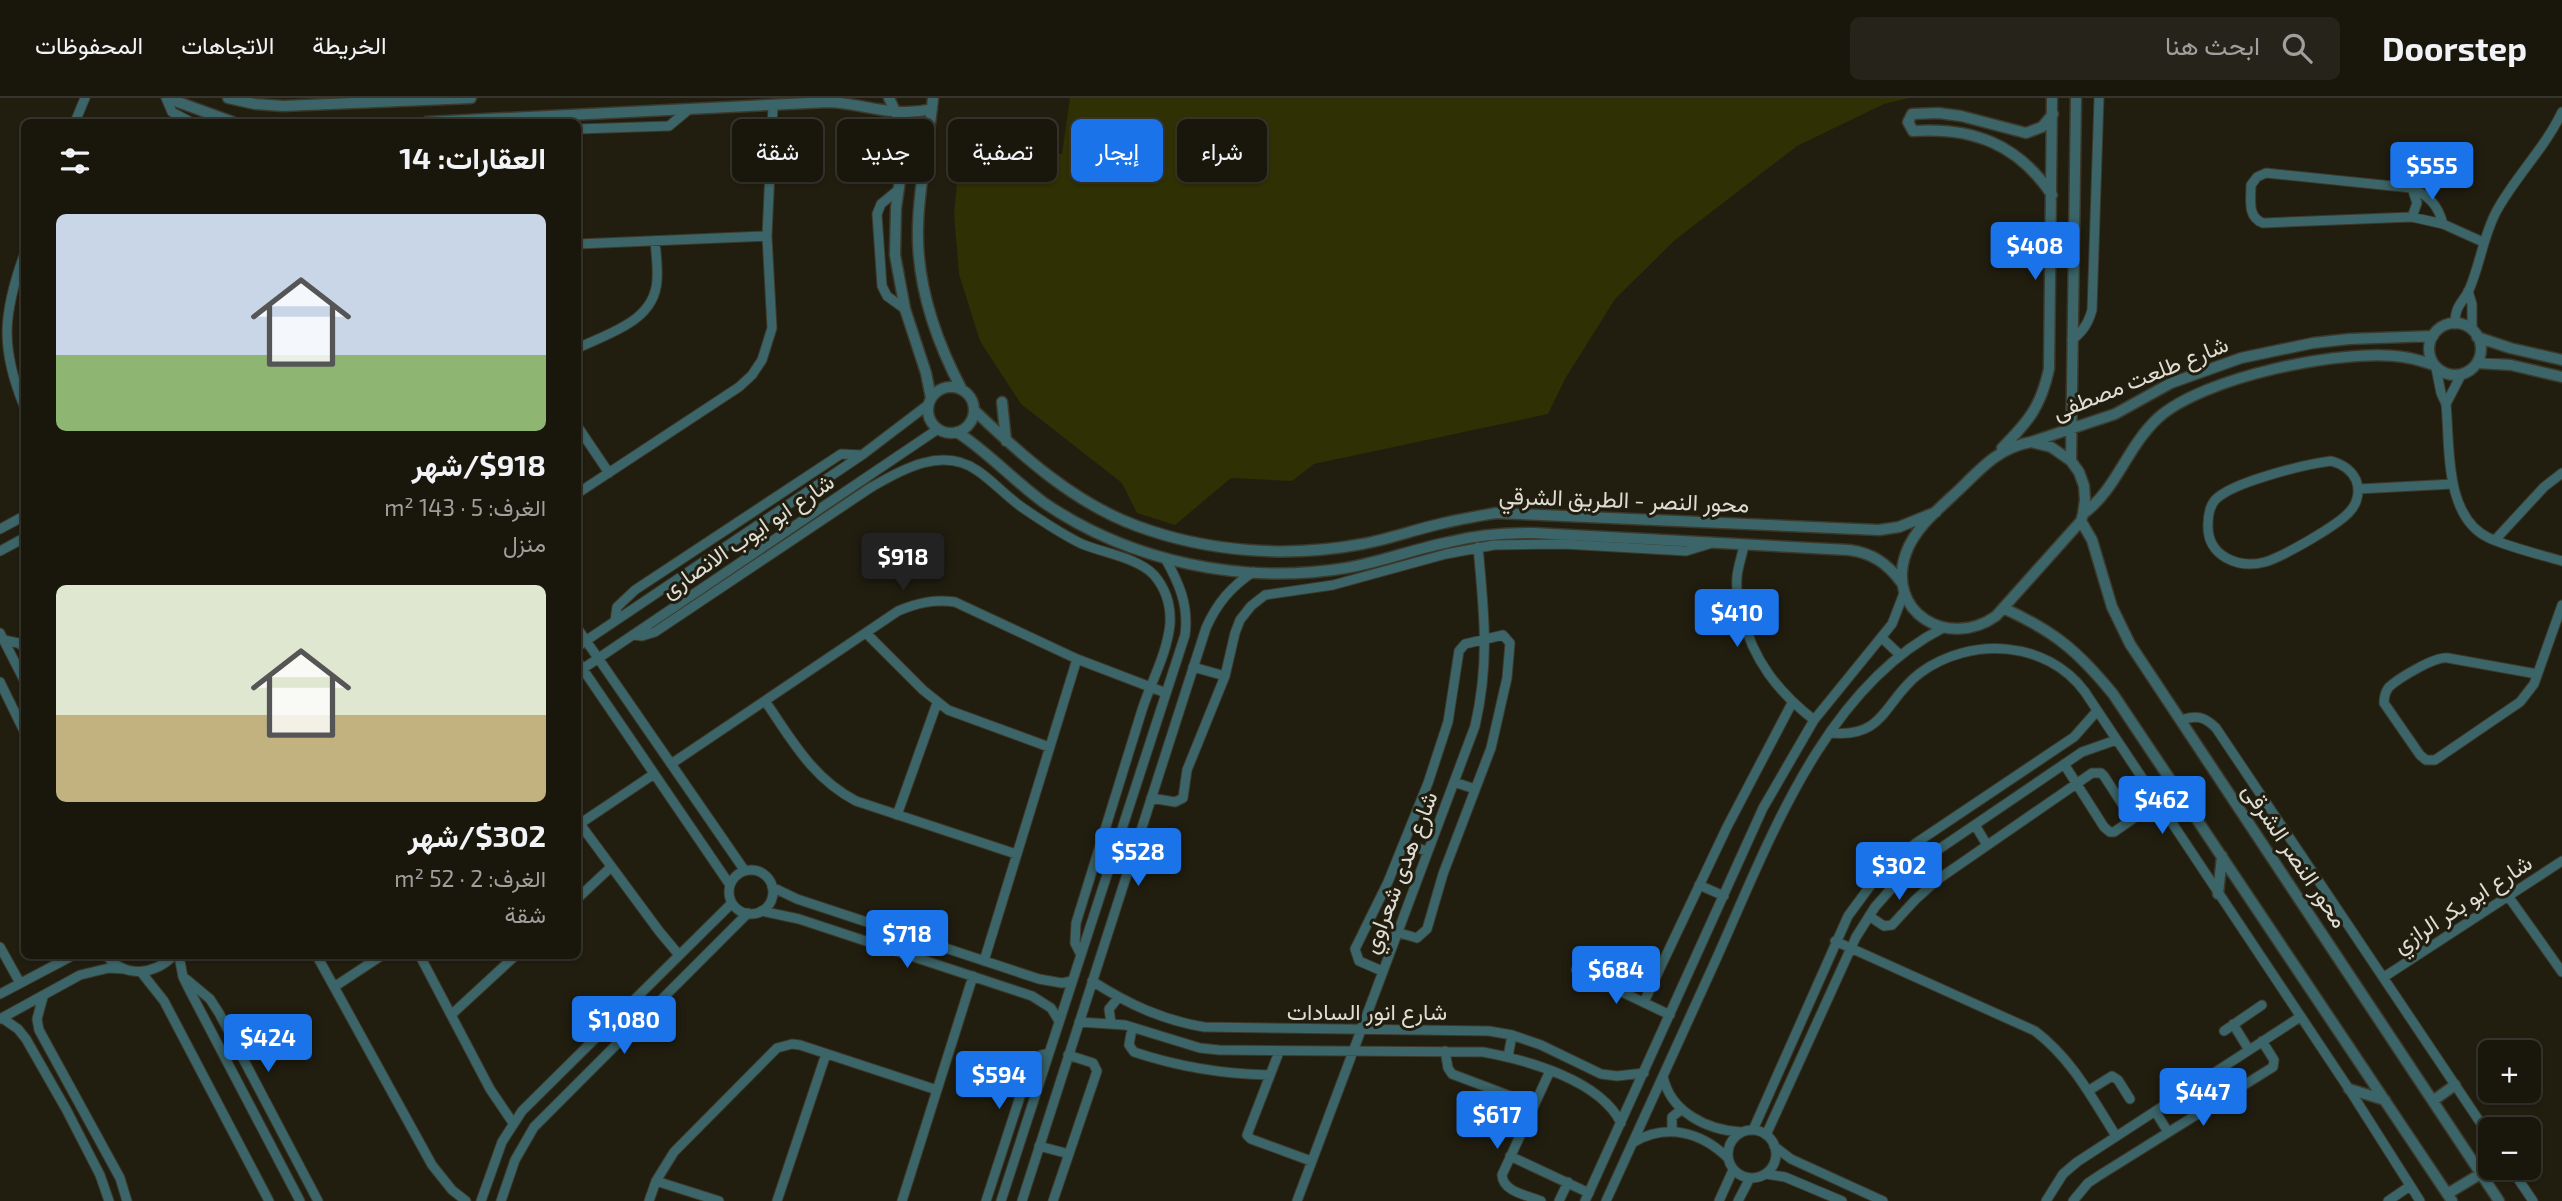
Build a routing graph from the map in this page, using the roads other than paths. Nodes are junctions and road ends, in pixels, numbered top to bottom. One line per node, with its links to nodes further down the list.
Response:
1 (85, 98): 19 (street)
2 (167, 98): 20 (street); 21 (street)
3 (228, 98): 12 (street)
4 (463, 98): 5 (street); 10 (street)
5 (471, 98)
6 (889, 98): 17 (street)
7 (2052, 98): 18 (street)
8 (2076, 98): 38 (street)
9 (2099, 98): 42 (street)
10 (411, 99): 12 (street)
11 (829, 100): 14 (street); 17 (street)
12 (341, 101)
13 (933, 104): 17 (street); 49 (street)
14 (773, 106): 15 (street); 30 (street)
15 (687, 110): 22 (street); 23 (street)
16 (2562, 112): 24 (street)
17 (897, 113): 26 (street)
18 (2053, 114): 27 (street); 27 (street)
19 (76, 119)
20 (185, 119)
21 (225, 119)
22 (540, 119)
23 (581, 129)
24 (2558, 130): 32 (street)
25 (2412, 188): 28 (street); 28 (street); 29 (street)
26 (898, 190): 36 (street); 36 (street)
27 (2052, 195): 37 (street)
28 (2412, 217): 29 (street)
29 (2444, 223): 32 (street)
30 (767, 236): 31 (street); 64 (street)
31 (655, 241): 33 (street); 43 (street)
32 (2483, 242): 35 (street)
33 (581, 244)
34 (21, 264): 50 (street)
35 (2468, 291): 39 (street); 40 (street)
36 (905, 309): 51 (street)
37 (2051, 320): 38 (street); 62 (street)
38 (2073, 320): 42 (street)
39 (2455, 324): 40 (street); 41 (street)
40 (2474, 333): 44 (street); 45 (street)
41 (2433, 336): 46 (street); 55 (street, شارع طلعت مصطفى)
42 (2072, 340): 55 (street)
43 (581, 347)
44 (2562, 360)
45 (2477, 363): 47 (street); 48 (street)
46 (2435, 366): 47 (street); 53 (street); 72 (street, شارع طلعت مصطفى)
47 (2461, 374): 53 (street)
48 (2562, 377)
49 (962, 390): 51 (street); 54 (street)
50 (21, 398)
51 (930, 401): 56 (street); 61 (street, شارع ابو ايوب الانصارى)
52 (1002, 402): 59 (street)
53 (2446, 404): 67 (street)
54 (974, 410): 58 (street); 59 (street, محور النصر - الطريق الشرقي)
55 (2072, 428): 60 (street, شارع طلعت مصطفى); 63 (street)
56 (938, 429): 58 (street); 66 (street, شارع ابو ايوب الانصارى)
57 (581, 432): 64 (street)
58 (957, 432): 83 (street, محور النصر - الطريق الشرقي)
59 (1006, 441): 74 (street, محور النصر - الطريق الشرقي)
60 (2031, 442): 62 (street, شارع طلعت مصطفى); 63 (street)
61 (862, 455): 90 (street, شارع ابو ايوب الانصارى); 90 (street)
62 (1991, 459): 71 (street)
63 (2071, 461): 72 (street)
64 (608, 473): 70 (street)
65 (2562, 473): 77 (street)
66 (864, 479): 68 (street); 93 (street, شارع ابو ايوب الانصارى)
67 (2453, 484): 69 (street); 77 (street)
68 (870, 488): 93 (street); 111 (street)
69 (2358, 489): 69 (street)
70 (581, 492)
71 (1936, 512): 74 (street, محور النصر - الطريق الشرقي); 87 (street)
72 (2082, 517): 89 (street, شارع طلعت مصطفى); 118 (street, محور النصر الشرقى)
73 (21, 518): 75 (street)
74 (1767, 525): 80 (street)
75 (0, 529)
76 (21, 540): 82 (street)
77 (2496, 540): 84 (street)
78 (1712, 543): 79 (street, محور النصر - الطريق الشرقي); 81 (street); 85 (street, محور النصر - الطريق الشرقي)
79 (1744, 545): 80 (street, محور النصر - الطريق الشرقي); 115 (street)
80 (1765, 546): 87 (street, محور النصر - الطريق الشرقي)
81 (1478, 547): 85 (street); 98 (street, شارع هدى شعراوي)
82 (0, 551)
83 (1166, 558): 86 (street, محور النصر - الطريق الشرقي); 94 (street)
84 (2562, 561)
85 (1363, 571): 86 (street, محور النصر - الطريق الشرقي); 109 (street)
86 (1253, 572): 97 (street)
87 (1903, 587): 91 (street, محور النصر - الطريق الشرقي); 96 (street)
88 (2562, 605): 108 (street)
89 (2003, 608): 91 (street, شارع طلعت مصطفى); 142 (street)
90 (615, 621): 99 (street, شارع ابو ايوب الانصارى)
91 (1943, 628): 101 (street)
92 (866, 633): 103 (street); 113 (street); 114 (street)
93 (634, 635): 102 (street, شارع ابو ايوب الانصارى)
94 (1185, 635): 97 (street); 112 (street)
95 (2, 637): 100 (street); 107 (street)
96 (1882, 638): 101 (street); 117 (street)
97 (1202, 639): 105 (street)
98 (1486, 639): 128 (street, شارع هدى شعراوي); 130 (street); 138 (street)
99 (582, 643): 102 (street)
100 (21, 645)
101 (1900, 655): 121 (street)
102 (598, 659): 104 (street, شارع ابو ايوب الانصارى); 125 (street)
103 (1077, 659): 111 (street); 124 (street)
104 (581, 667)
105 (1194, 667): 109 (street); 122 (street)
106 (581, 671): 127 (street)
107 (21, 674)
108 (2537, 674): 108 (street)
109 (1225, 676): 131 (street)
110 (0, 682): 119 (street)
111 (1149, 688): 112 (street); 161 (street)
112 (1166, 693): 120 (street)
113 (765, 701): 125 (street); 133 (street)
114 (937, 703): 124 (street); 133 (street)
115 (1792, 703): 117 (street); 147 (street)
116 (2097, 711): 121 (street); 123 (street); 158 (street)
117 (1814, 720): 151 (street)
118 (2181, 720): 179 (street); 220 (street, محور النصر الشرقى)
119 (21, 725)
120 (1154, 733): 122 (street); 161 (street)
121 (1832, 733): 213 (street)
122 (1171, 736): 131 (street)
123 (2116, 740): 126 (street); 132 (street)
124 (1049, 747): 141 (street)
125 (671, 764): 145 (street)
126 (2064, 764): 129 (street); 136 (street)
127 (654, 774): 135 (street); 146 (street)
128 (1454, 782): 130 (street); 140 (street, شارع هدى شعراوي)
129 (2076, 784): 134 (street); 134 (street); 139 (street)
130 (1475, 789): 157 (street)
131 (1151, 797): 181 (street)
132 (2157, 802): 134 (street); 149 (street)
133 (897, 815): 141 (street)
134 (2132, 819)
135 (581, 823)
136 (1975, 825): 139 (street); 156 (street)
137 (581, 827): 144 (street)
138 (1404, 844): 140 (street); 174 (street)
139 (1987, 845): 156 (street)
140 (1427, 851): 157 (street, شارع هدى شعراوي)
141 (1016, 854): 171 (street)
142 (2222, 856): 149 (street); 219 (street)
143 (2562, 860): 152 (street, شارع ابو بكر الرازي)
144 (611, 867): 150 (street); 162 (street)
145 (745, 871): 146 (street); 148 (street)
146 (730, 885): 153 (street)
147 (1699, 885): 151 (street); 187 (street)
148 (772, 887): 154 (street); 171 (street)
149 (2218, 894): 191 (street)
150 (581, 895)
151 (1724, 896): 190 (street)
152 (2508, 896): 176 (street); 179 (street, شارع ابو بكر الرازي)
153 (732, 903): 155 (street); 162 (street)
154 (761, 911): 155 (street); 177 (street)
155 (748, 914): 259 (street)
156 (1869, 916): 160 (street)
157 (1396, 932): 174 (street, شارع هدى شعراوي)
158 (1835, 941): 160 (street); 227 (street)
159 (0, 947): 182 (street)
160 (1851, 948): 217 (street); 231 (street)
161 (1080, 953): 180 (street)
162 (679, 955): 225 (street)
163 (66, 959): 182 (street)
164 (111, 959): 172 (street)
165 (169, 959): 175 (street)
166 (180, 959): 178 (street)
167 (319, 959): 183 (street)
168 (376, 959): 183 (street)
169 (422, 959): 189 (street)
170 (512, 959): 189 (street)
171 (984, 961): 180 (street)
172 (124, 969): 175 (street); 185 (street)
173 (1576, 970): 187 (street)
174 (1382, 971): 198 (street, شارع هدى شعراوي)
175 (141, 972): 254 (street)
176 (2562, 972)
177 (972, 976): 193 (street); 216 (street)
178 (183, 977): 255 (street); 256 (street)
179 (2384, 977): 214 (street)
180 (1072, 981): 193 (street)
181 (1092, 981): 186 (street, شارع انور السادات); 194 (street)
182 (20, 983): 184 (street)
183 (334, 987): 257 (street)
184 (1, 992)
185 (43, 997): 192 (street); 253 (street)
186 (1118, 998): 195 (street); 198 (street, شارع انور السادات)
187 (1644, 1002): 190 (street)
188 (2262, 1005): 196 (street)
189 (451, 1015): 225 (street)
190 (1670, 1015): 211 (street)
191 (2300, 1017): 201 (street); 215 (street)
192 (1, 1019): 252 (street)
193 (1059, 1021): 206 (street)
194 (1079, 1022): 195 (street, شارع انور السادات); 208 (street)
195 (1111, 1023): 197 (street, شارع انور السادات)
196 (2233, 1024): 199 (street); 203 (street)
197 (1132, 1028): 205 (street, شارع انور السادات); 212 (street)
198 (1360, 1030): 200 (street, شارع انور السادات); 202 (street, شارع هدى شعراوي)
199 (2224, 1031)
200 (1512, 1035): 209 (street); 211 (street, شارع انور السادات)
201 (2263, 1041): 203 (street); 230 (street)
202 (1353, 1049): 204 (street, شارع انور السادات); 205 (street, شارع انور السادات); 239 (street, شارع هدى شعراوي)
203 (2249, 1050): 223 (street)
204 (1445, 1051): 209 (street, شارع انور السادات); 221 (street)
205 (1279, 1052): 212 (street)
206 (1049, 1053): 264 (street); 265 (street)
207 (827, 1054): 216 (street); 247 (street); 262 (street)
208 (1068, 1055): 234 (street); 236 (street)
209 (1508, 1057): 210 (street, شارع انور السادات)
210 (1550, 1071): 221 (street); 226 (street, شارع انور السادات)
211 (1644, 1073): 226 (street)
212 (1269, 1075): 239 (street)
213 (1663, 1076): 222 (street); 233 (street)
214 (2455, 1084): 220 (street); 224 (street)
215 (2349, 1089): 219 (street); 249 (street)
216 (937, 1090): 263 (street)
217 (2088, 1091): 218 (street); 232 (street)
218 (2130, 1100)
219 (2385, 1100): 251 (street)
220 (2434, 1100): 240 (street, محور النصر الشرقى)
221 (1534, 1105): 237 (street)
222 (1682, 1109): 228 (street); 229 (street)
223 (2155, 1111): 230 (street); 232 (street)
224 (2478, 1119)
225 (513, 1123): 258 (street)
226 (1621, 1123): 250 (street)
227 (1753, 1130): 229 (street); 231 (street)
228 (1672, 1131): 233 (street); 238 (street)
229 (1741, 1132): 238 (street)
230 (2168, 1132): 277 (street)
231 (1766, 1135): 235 (street)
232 (2116, 1136): 276 (street)
233 (1632, 1143): 271 (street)
234 (1039, 1146): 236 (street); 266 (street)
235 (1774, 1146): 242 (street); 275 (street)
236 (1069, 1154): 267 (street)
237 (1510, 1156): 248 (street); 269 (street)
238 (1728, 1158): 241 (street)
239 (1311, 1161): 268 (street, شارع هدى شعراوي)
240 (2478, 1167)
241 (1733, 1170): 244 (street); 272 (street)
242 (1766, 1174): 244 (street); 274 (street)
243 (2478, 1176): 251 (street)
244 (1750, 1178): 273 (street)
245 (2486, 1180): 280 (street, محور النصر الشرقى)
246 (2519, 1180): 281 (street)
247 (656, 1181): 260 (street); 261 (street)
248 (1568, 1182): 250 (street); 270 (street)
249 (2410, 1186): 278 (street); 279 (street)
250 (1587, 1197)
251 (2450, 1197)
252 (109, 1201)
253 (127, 1201)
254 (269, 1201)
255 (300, 1201)
256 (318, 1201)
257 (466, 1201)
258 (481, 1201)
259 (501, 1201)
260 (649, 1201)
261 (719, 1201)
262 (777, 1201)
263 (902, 1201)
264 (986, 1201)
265 (1001, 1201)
266 (1022, 1201)
267 (1053, 1201)
268 (1297, 1201)
269 (1541, 1201)
270 (1559, 1201)
271 (1606, 1201)
272 (1719, 1201)
273 (1738, 1201)
274 (1842, 1201)
275 (1883, 1201)
276 (2046, 1201)
277 (2073, 1201)
278 (2389, 1201)
279 (2420, 1201)
280 (2499, 1201)
281 (2533, 1201)

